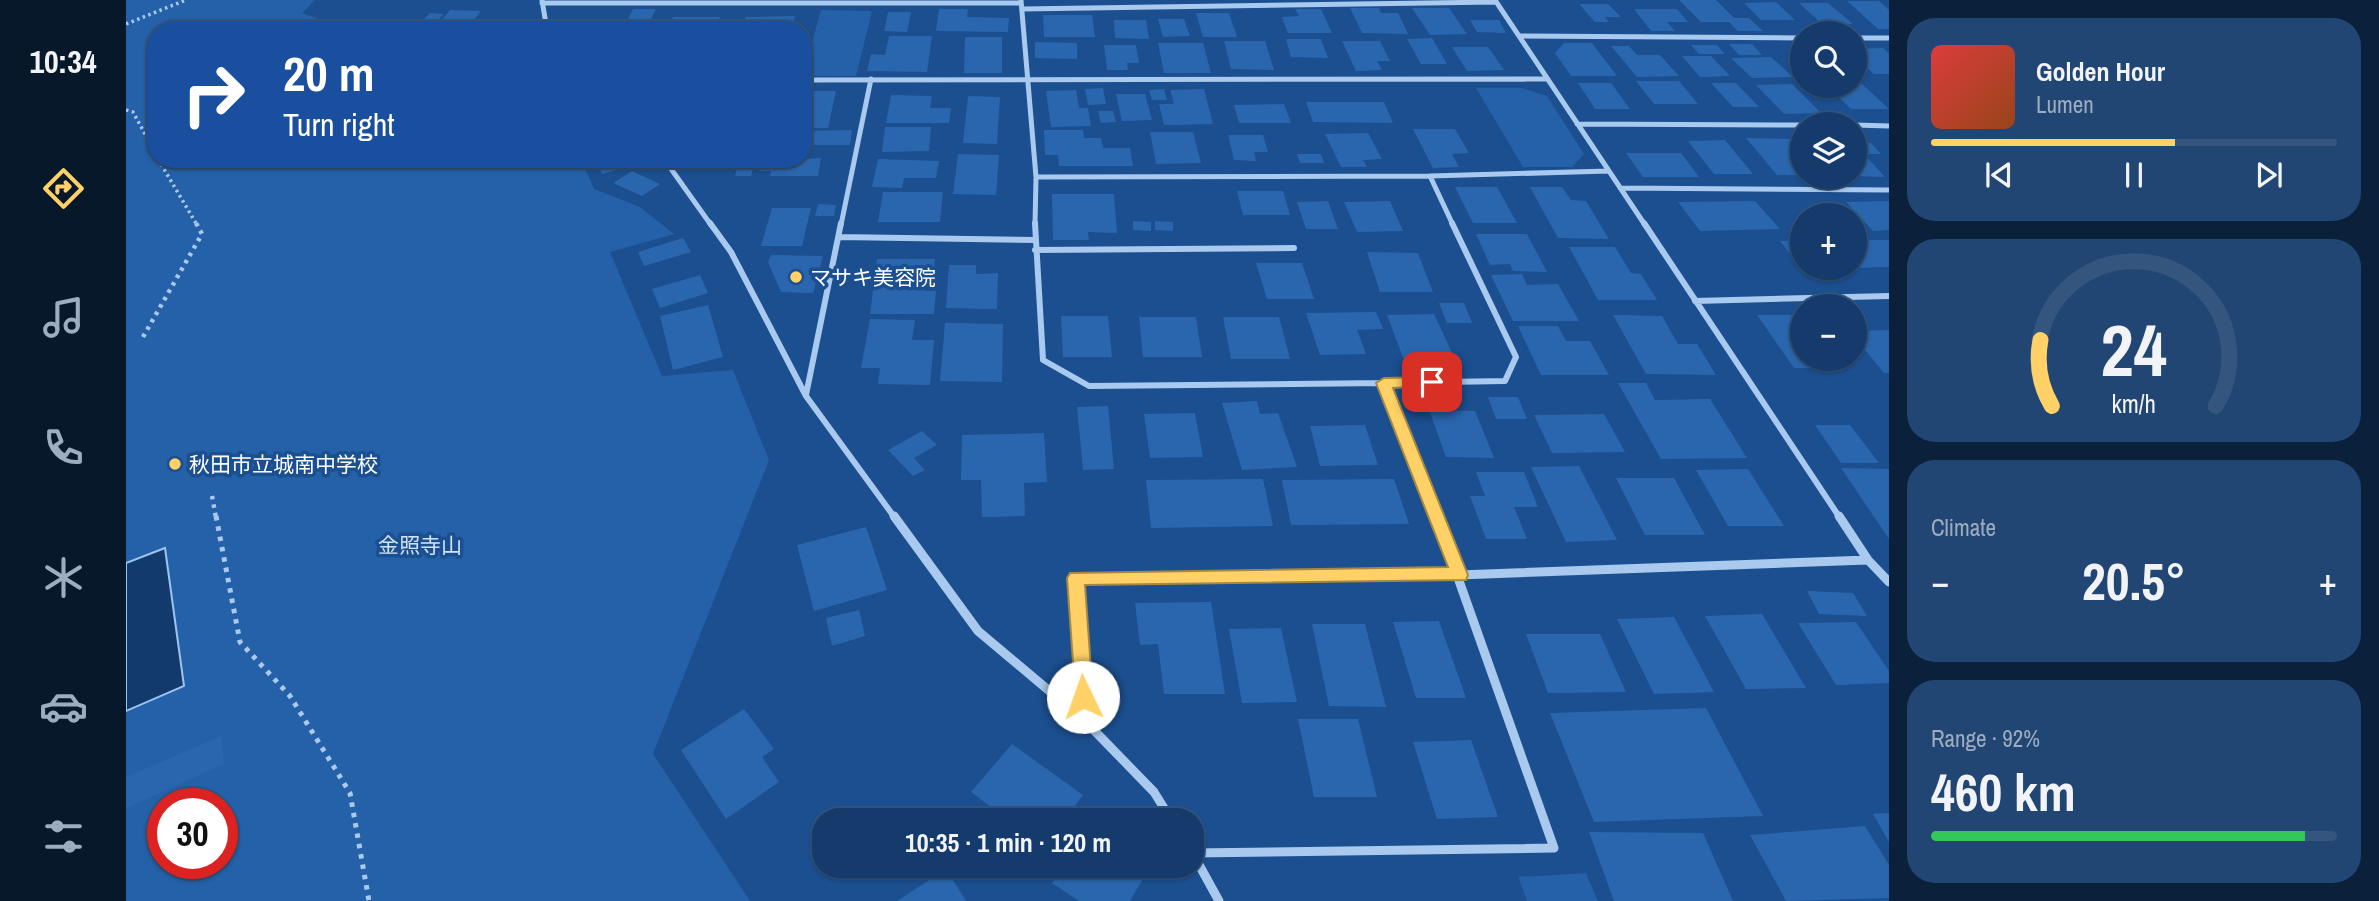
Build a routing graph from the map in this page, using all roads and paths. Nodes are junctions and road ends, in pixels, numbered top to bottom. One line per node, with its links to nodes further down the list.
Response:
1 (186, 0): 6 (path)
2 (1496, 1): 4 (street); 7 (street)
3 (542, 2): 4 (street); 5 (street)
4 (1021, 4): 14 (street)
5 (545, 21)
6 (126, 24)
7 (1519, 36): 8 (street); 12 (street)
8 (1790, 38)
9 (1867, 38): 10 (street)
10 (1889, 38)
11 (871, 79): 13 (street); 14 (street); 28 (street)
12 (1548, 79): 14 (street); 16 (street)
13 (812, 80)
14 (1027, 80): 25 (street)
15 (126, 110): 20 (path)
16 (1577, 124): 17 (street); 23 (street)
17 (1790, 125)
18 (1867, 125): 19 (street)
19 (1889, 126)
20 (147, 138)
21 (164, 168): 34 (path)
22 (670, 168): 36 (street)
23 (1609, 171): 24 (street); 26 (street)
24 (1430, 176): 25 (street); 35 (street)
25 (1036, 177): 29 (street)
26 (1620, 188): 27 (street); 33 (street)
27 (1889, 190)
28 (839, 237): 29 (street); 36 (street)
29 (1035, 240): 31 (street)
30 (1294, 248): 31 (street)
31 (1035, 250): 35 (street)
32 (1889, 296): 33 (street)
33 (1695, 301): 38 (street)
34 (143, 337)
35 (1384, 383): 39 (street)
36 (806, 396): 41 (street)
37 (212, 496): 45 (path)
38 (1868, 560): 39 (street); 40 (street)
39 (1459, 575): 41 (street); 43 (street)
40 (1889, 582)
41 (1084, 721): 42 (street)
42 (1164, 808)
43 (1204, 853)
44 (1204, 874): 46 (street)
45 (369, 901)
46 (1219, 901)

